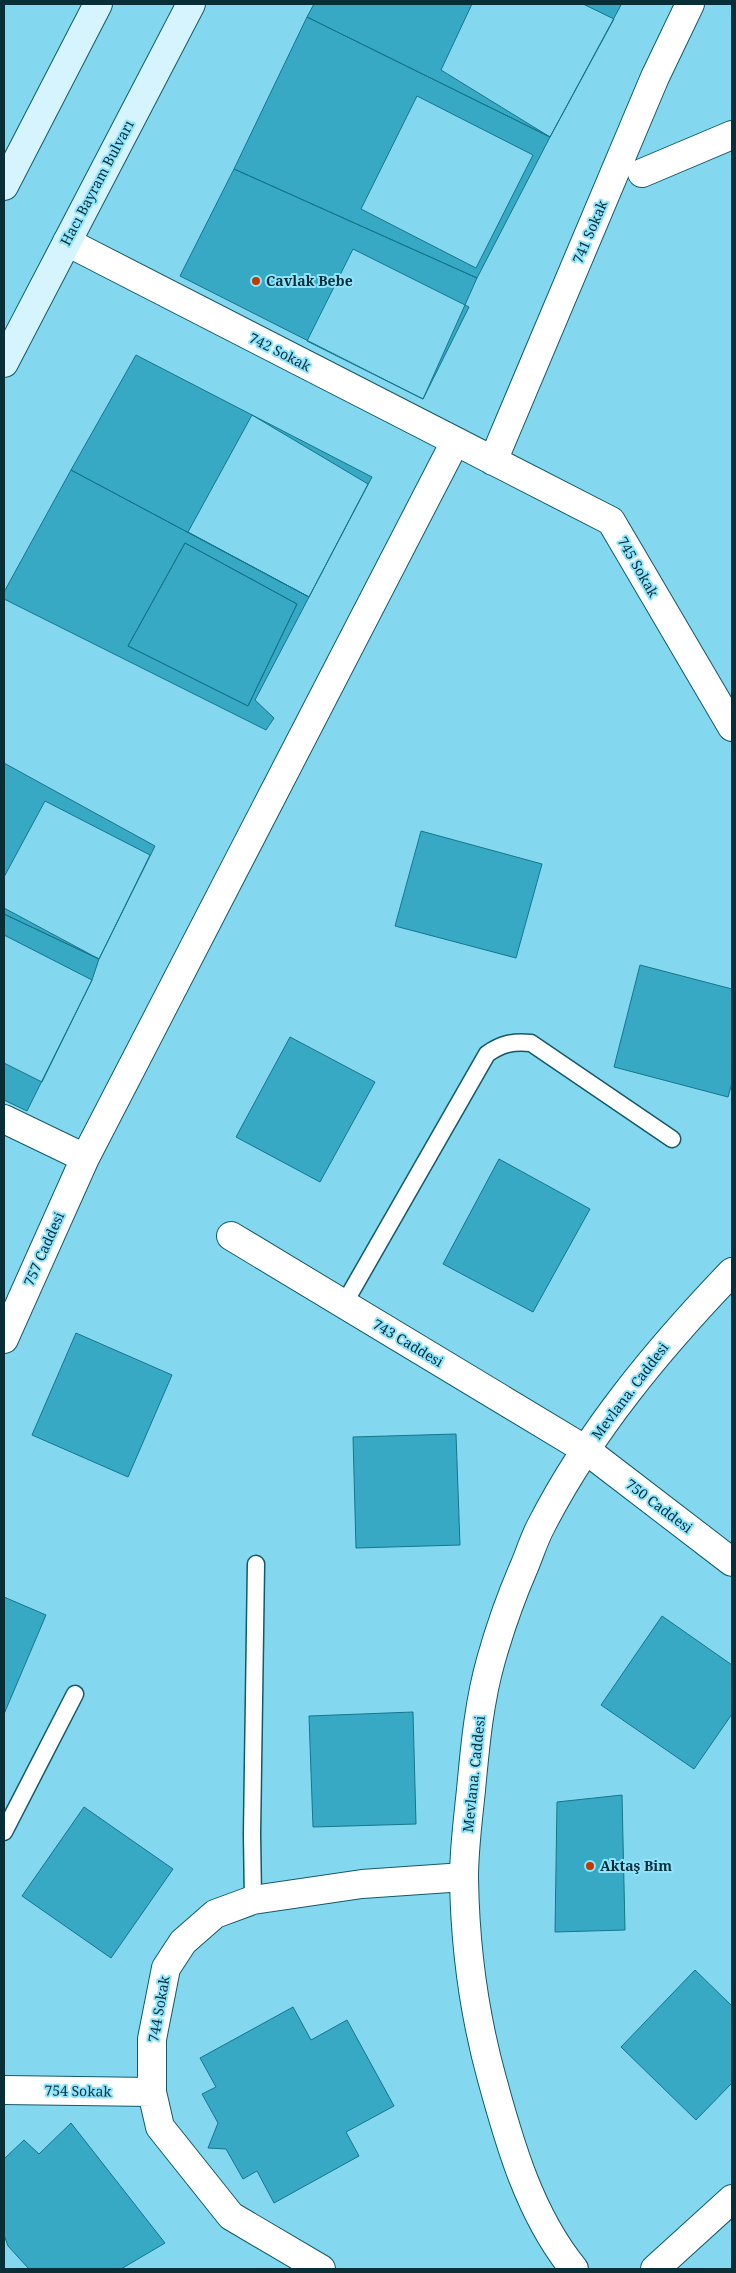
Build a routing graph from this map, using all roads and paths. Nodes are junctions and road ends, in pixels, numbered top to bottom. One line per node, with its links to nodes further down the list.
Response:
1 (98, 4): 6 (main road)
2 (191, 4): 7 (main road, Hacı Bayram Bulvarı)
3 (690, 4): 10 (street, 741 Sokak)
4 (732, 135): 5 (street)
5 (642, 173)
6 (4, 186)
7 (67, 242): 8 (main road, Hacı Bayram Bulvarı); 9 (street, 742 Sokak)
8 (4, 363)
9 (456, 442): 10 (street, 742 Sokak); 14 (street, 757 Caddesi)
10 (493, 461): 11 (street, 745 Sokak)
11 (732, 727)
12 (4, 1119): 14 (street)
13 (672, 1139): 17 (lane)
14 (85, 1158): 18 (street, 757 Caddesi)
15 (231, 1236): 17 (street, 743 Caddesi)
16 (732, 1272): 19 (street, Mevlana. Caddesi)
17 (344, 1304): 19 (street, 743 Caddesi)
18 (4, 1339)
19 (586, 1450): 20 (street, 750 Caddesi); 24 (street, Mevlana. Caddesi)
20 (732, 1562)
21 (256, 1564): 25 (lane)
22 (74, 1694): 23 (lane)
23 (4, 1832)
24 (464, 1877): 25 (street, 744 Sokak); 30 (street, Mevlana. Caddesi)
25 (253, 1900): 27 (street, 744 Sokak)
26 (4, 2090): 27 (street, 754 Sokak)
27 (152, 2092): 29 (street, 744 Sokak)
28 (732, 2199): 31 (street)
29 (321, 2269)
30 (574, 2269)
31 (655, 2269)

